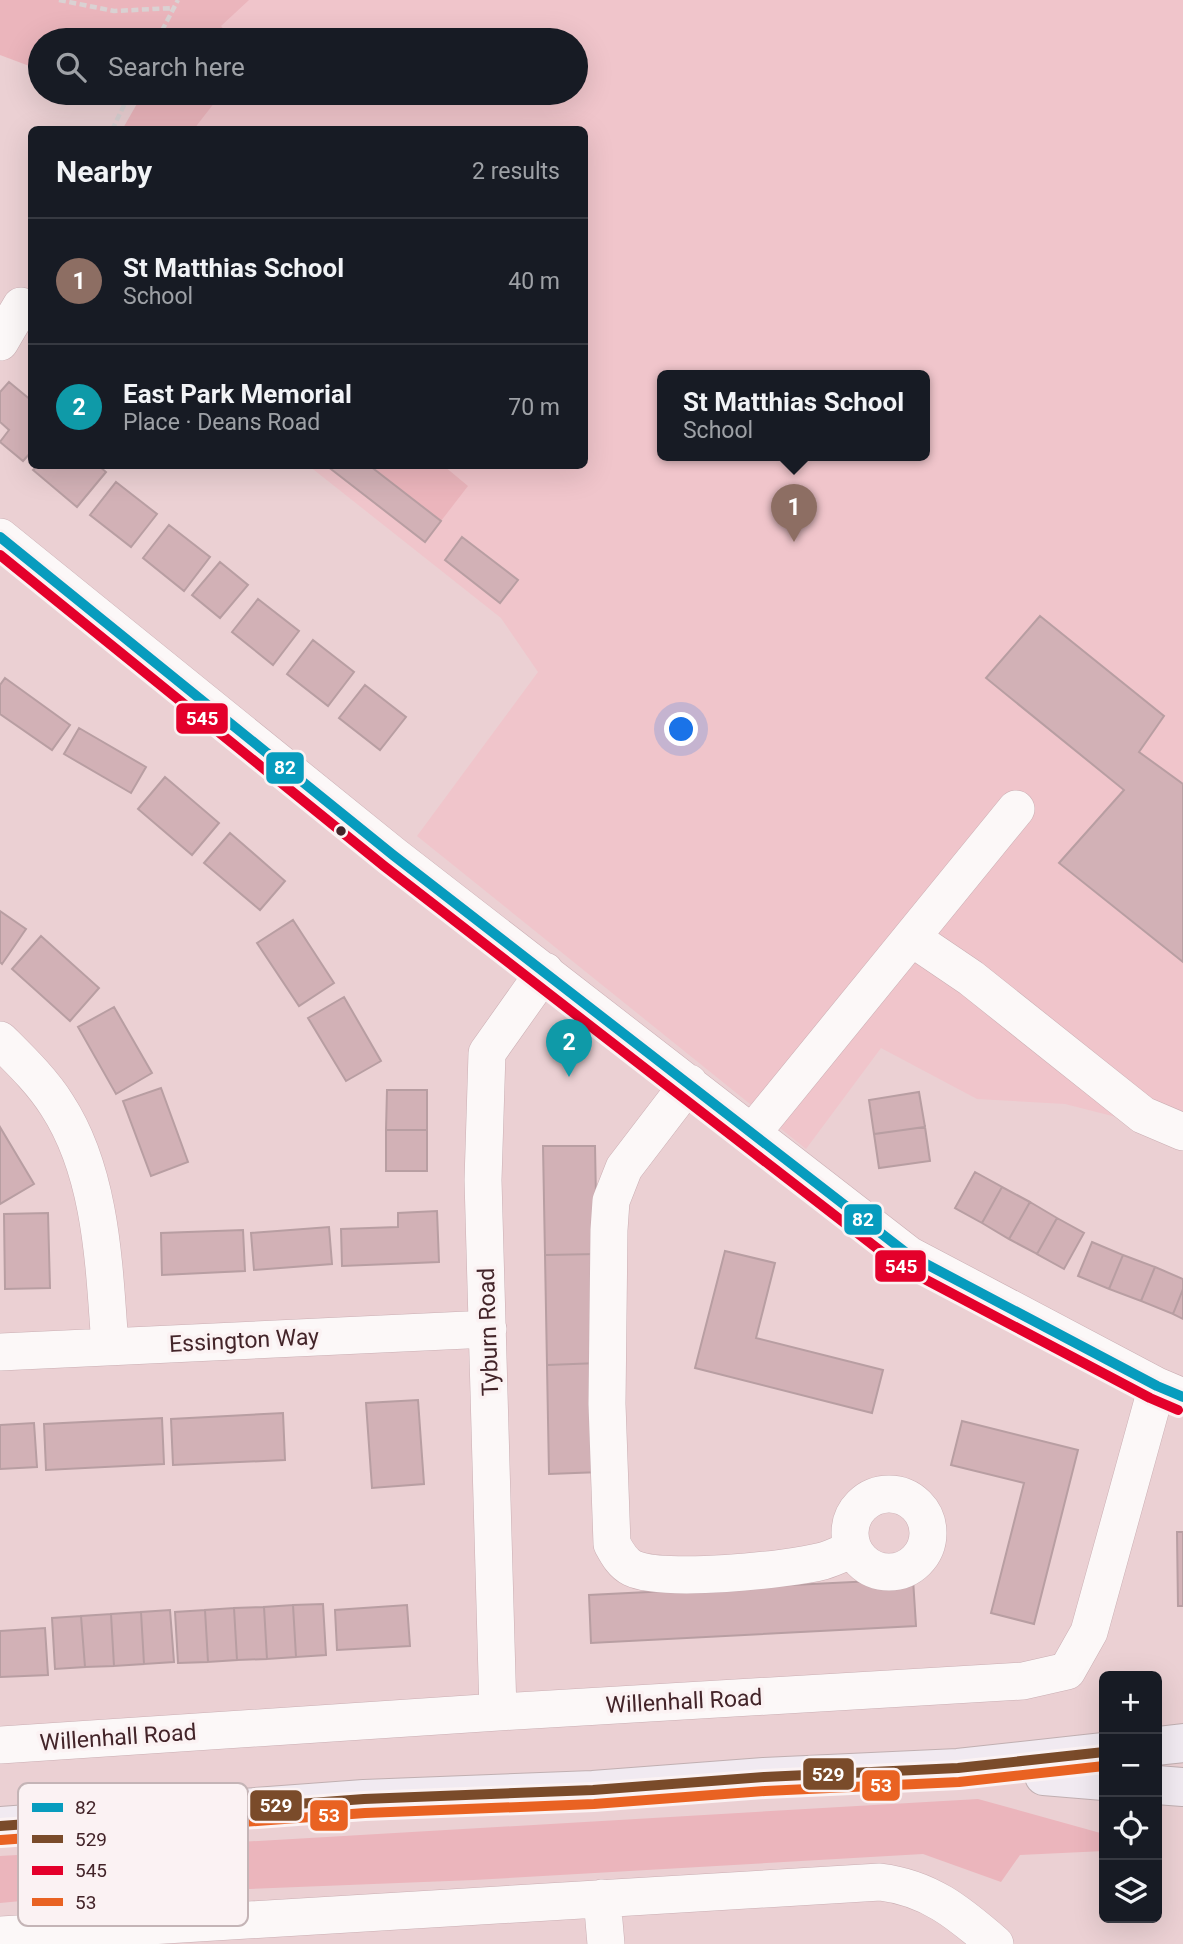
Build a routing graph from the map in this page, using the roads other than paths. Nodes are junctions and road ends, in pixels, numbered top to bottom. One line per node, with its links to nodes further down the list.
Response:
1 (21, 306): 2 (street)
2 (0, 342)
3 (0, 537): 6 (street)
4 (1017, 810): 5 (street)
5 (912, 938): 9 (street); 10 (street)
6 (545, 971): 8 (street); 11 (street, Tyburn Road)
7 (0, 1040): 12 (street)
8 (689, 1083): 10 (street); 15 (street)
9 (1183, 1132)
10 (752, 1133): 14 (street)
11 (488, 1329): 12 (street, Essington Way); 16 (street, Tyburn Road)
12 (110, 1346): 13 (street, Essington Way)
13 (0, 1352)
14 (1170, 1392): 16 (street, Willenhall Road)
15 (853, 1549)
16 (498, 1712): 18 (street, Willenhall Road)
17 (1183, 1743): 19 (highway)
18 (0, 1745)
19 (1162, 1745)
20 (1099, 1753): 21 (highway)
21 (958, 1768): 22 (highway); 25 (highway)
22 (1099, 1781)
23 (1162, 1785): 24 (highway)
24 (1183, 1787)
25 (248, 1808)
26 (18, 1825): 27 (highway)
27 (0, 1826)
28 (603, 1898): 29 (street); 32 (street); 33 (street)
29 (248, 1920)
30 (147, 1926): 31 (street)
31 (0, 1935)
32 (606, 1944)
33 (995, 1944)

